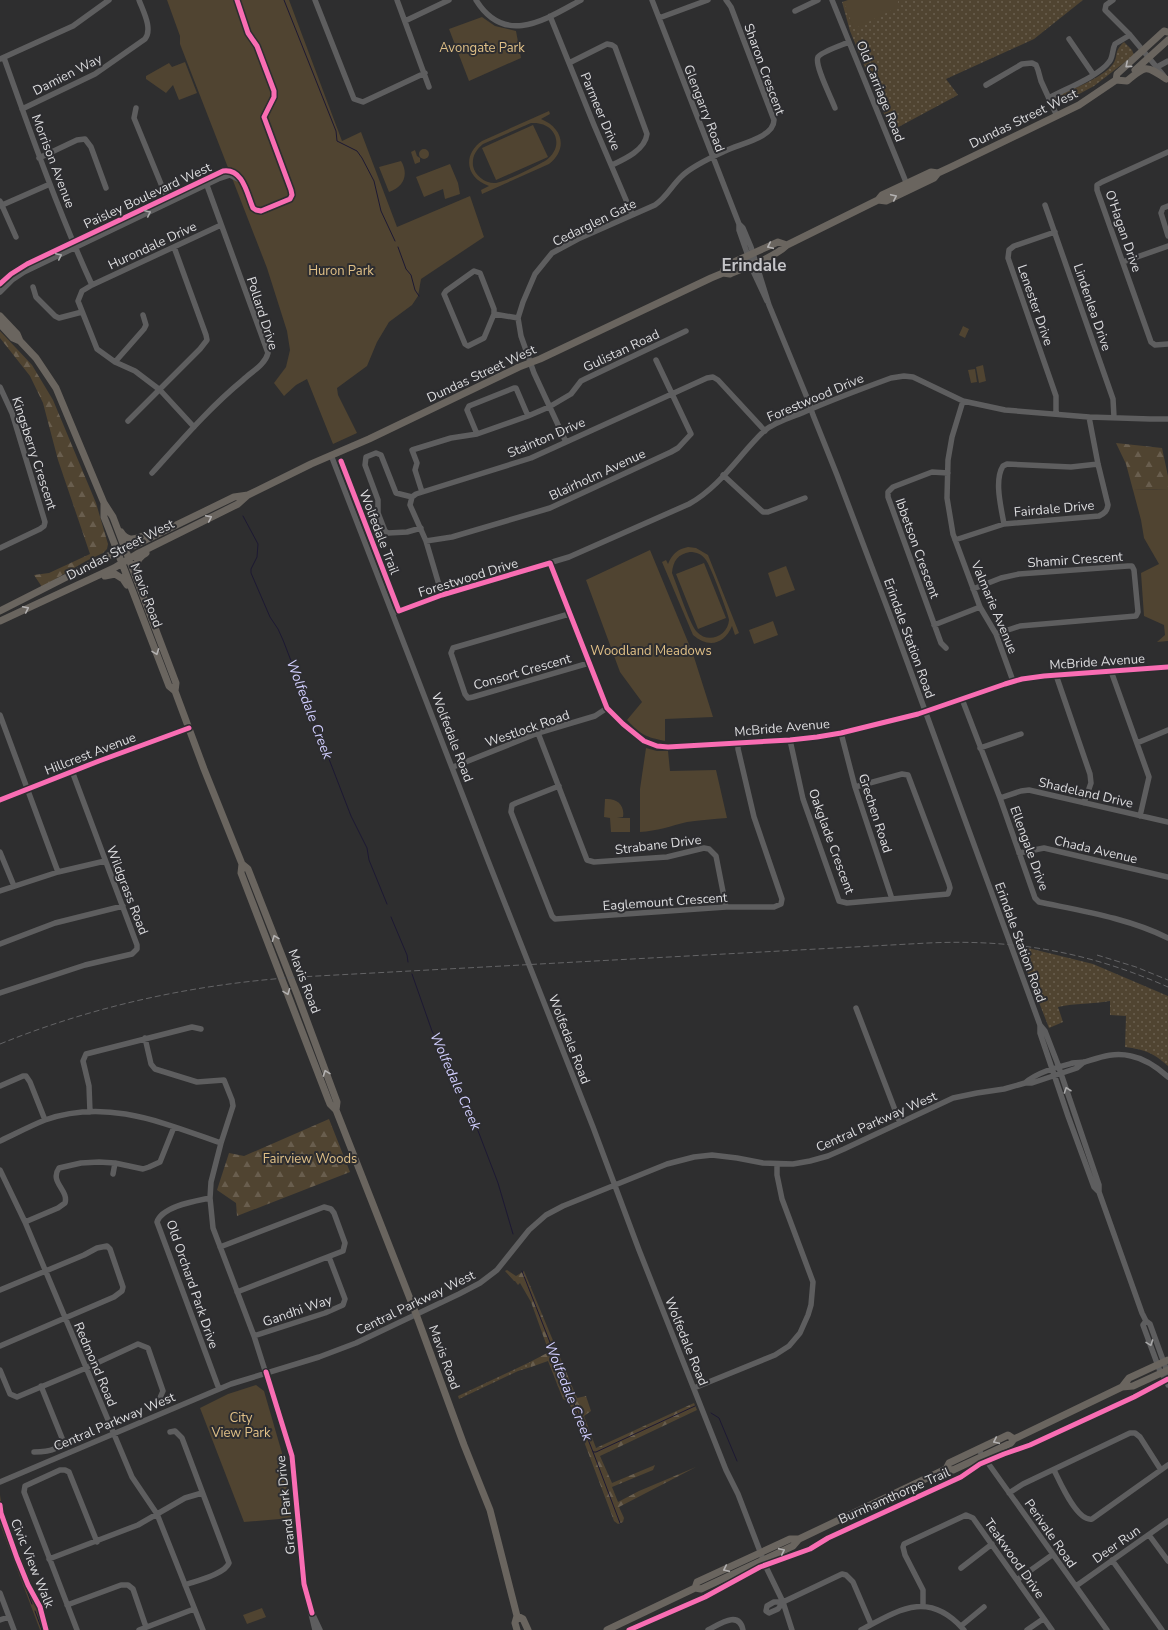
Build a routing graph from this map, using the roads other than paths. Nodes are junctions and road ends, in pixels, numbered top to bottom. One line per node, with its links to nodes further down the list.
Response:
1 (109, 0): 25 (street)
2 (139, 0): 39 (street, Damien Way)
3 (237, 0): 45 (street, Paisley Boulevard West)
4 (315, 0): 30 (street)
5 (397, 0): 18 (street)
6 (449, 0): 18 (street)
7 (476, 0): 16 (street)
8 (582, 0): 16 (street)
9 (652, 0): 17 (street, Glengarry Road)
10 (708, 0): 17 (street)
11 (726, 0): 43 (street, Sharon Crescent)
12 (818, 0): 15 (street)
13 (832, 0): 23 (street, Old Carriage Road)
14 (1113, 0): 20 (street)
15 (794, 11)
16 (550, 16): 28 (street, Parmeer Drive)
17 (659, 18): 43 (street, Glengarry Road)
18 (405, 21): 30 (street)
19 (1168, 32): 24 (main road, Dundas Street West)
20 (1130, 35): 24 (street); 31 (street)
21 (1069, 39): 31 (street)
22 (1168, 40): 26 (main road, Dundas Street West)
23 (849, 42): 38 (street); 47 (street, Old Carriage Road)
24 (1143, 51): 26 (street); 32 (main road, Dundas Street West, one-way to 32)
25 (2, 58): 39 (street, Morrison Avenue)
26 (1149, 58): 29 (street); 32 (main road, Dundas Street West)
27 (1168, 61): 29 (street)
28 (569, 63): 44 (street, Parmeer Drive); 44 (street)
29 (1157, 67): 33 (street)
30 (425, 73): 35 (street)
31 (1093, 74): 36 (street)
32 (1119, 80): 33 (main road); 40 (main road, Dundas Street West)
33 (1167, 80)
34 (986, 85): 36 (street)
35 (429, 87)
36 (1049, 98): 40 (street)
37 (136, 108): 49 (street)
38 (836, 108)
39 (22, 109): 42 (street, Morrison Avenue)
40 (1057, 116): 47 (main road, Dundas Street West)
41 (1168, 152): 63 (street, O'Hagan Drive)
42 (39, 158): 46 (street, Morrison Avenue); 48 (street)
43 (713, 158): 53 (street, Cedarglen Gate); 62 (street, Glengarry Road)
44 (612, 165): 53 (street, Parmeer Drive)
45 (206, 182): 49 (street, Paisley Boulevard West); 54 (street, Pollard Drive)
46 (50, 184): 50 (street); 59 (street, Morrison Avenue)
47 (908, 187): 58 (main road, Dundas Street West)
48 (106, 188)
49 (168, 200): 59 (street, Paisley Boulevard West)
50 (1, 204): 57 (street)
51 (1046, 205): 55 (street, Lindenlea Drive)
52 (1168, 206): 56 (street)
53 (632, 214): 74 (street, Cedarglen Gate)
54 (221, 225): 61 (street, Hurondale Drive); 94 (street, Pollard Drive)
55 (1055, 232): 88 (street, Lenester Drive); 91 (street, Lindenlea Drive)
56 (1168, 236)
57 (16, 237)
58 (787, 244): 62 (main road, Dundas Street West, one-way to 62); 64 (main road, Dundas Street West)
59 (74, 245): 66 (street, Paisley Boulevard West); 67 (street, Morrison Avenue); 69 (street, Paisley Boulevard West, one-way to 59)
60 (1168, 246): 63 (street)
61 (174, 247): 67 (street, Hurondale Drive); 83 (street)
62 (750, 255): 64 (street, Erindale Station Road); 65 (main road, Dundas Street West)
63 (1123, 262): 78 (street, O'Hagan Drive)
64 (753, 263): 65 (main road, Dundas Street West); 87 (street, Erindale Station Road)
65 (723, 273): 81 (main road, Dundas Street West)
66 (0, 284)
67 (92, 284): 70 (street)
68 (33, 287): 70 (street)
69 (0, 292)
70 (82, 312): 80 (street)
71 (494, 314): 71 (street); 74 (street)
72 (143, 315): 80 (street)
73 (0, 316): 77 (main road, Mavis Road)
74 (518, 318): 81 (street)
75 (0, 324): 77 (main road, Mavis Road)
76 (686, 331): 86 (street, Gulistan Road)
77 (20, 341): 107 (main road, Mavis Road)
78 (1168, 344)
79 (656, 360): 84 (street, Blairholm Avenue)
80 (115, 362): 83 (street)
81 (530, 362): 86 (street); 98 (main road, Dundas Street West)
82 (0, 387): 116 (street, Kingsberry Crescent)
83 (160, 390): 93 (street); 94 (street)
84 (672, 393): 95 (street, Stainton Drive); 97 (street, Stainton Drive); 114 (street, Blairholm Avenue)
85 (963, 401): 87 (street, Forestwood Drive); 88 (street, Forestwood Drive); 101 (street, Valmarie Avenue)
86 (549, 407): 89 (street, Gulistan Road); 97 (street)
87 (811, 408): 95 (street, Forestwood Drive); 144 (street, Erindale Station Road)
88 (1056, 414): 90 (street, Forestwood Drive)
89 (528, 416): 96 (street, Gulistan Road); 96 (street)
90 (1089, 417): 91 (street, Forestwood Drive); 99 (street, Fairdale Drive)
91 (1114, 417): 92 (street, Forestwood Drive)
92 (1168, 418)
93 (128, 421)
94 (194, 427): 100 (street)
95 (765, 431): 102 (street, Forestwood Drive)
96 (477, 434): 103 (street, Gulistan Road)
97 (566, 442): 103 (street, Stainton Drive)
98 (331, 455): 104 (main road, Dundas Street West); 130 (street, Wolfedale Road)
99 (1098, 464): 110 (street, Fairdale Drive); 110 (street)
100 (152, 473)
101 (948, 473): 113 (street, Valmarie Avenue); 133 (street, Ibbetson Crescent)
102 (723, 475): 106 (street); 121 (street, Forestwood Drive)
103 (422, 492): 105 (street, Stainton Drive)
104 (248, 495): 112 (main road, Dundas Street West); 115 (main road, Dundas Street West, one-way to 104)
105 (412, 497): 111 (street); 111 (street)
106 (805, 498)
107 (104, 503): 108 (main road, Mavis Road); 109 (main road, Mavis Road)
108 (113, 517): 112 (main road); 117 (main road, Mavis Road)
109 (106, 521): 118 (main road, Mavis Road); 122 (main road)
110 (1004, 524): 113 (street, Fairdale Drive)
111 (421, 528): 114 (street)
112 (159, 533): 117 (main road, Dundas Street West)
113 (955, 540): 125 (street, Valmarie Avenue)
114 (426, 541): 127 (street)
115 (152, 546): 119 (main road, Dundas Street West); 124 (main road)
116 (0, 548)
117 (125, 549): 118 (main road, Dundas Street West); 119 (main road, Mavis Road)
118 (118, 552): 120 (main road, Mavis Road); 122 (main road, Dundas Street West)
119 (129, 558): 120 (main road, Dundas Street West); 124 (main road, Mavis Road)
120 (122, 563): 123 (main road, Dundas Street West); 126 (main road, Mavis Road)
121 (550, 563): 127 (street, Forestwood Drive); 131 (street, McBride Avenue)
122 (77, 572): 129 (main road, Dundas Street West)
123 (84, 582): 126 (main road); 132 (main road, Dundas Street West, one-way to 123)
124 (140, 589): 141 (main road, Mavis Road)
125 (973, 589): 128 (street, Valmarie Avenue); 134 (street, Shamir Crescent)
126 (133, 593): 141 (main road, Mavis Road, one-way to 141)
127 (442, 595): 130 (street, Forestwood Drive)
128 (980, 607): 133 (street); 134 (street, Valmarie Avenue)
129 (0, 611)
130 (393, 613): 155 (street, Wolfedale Road)
131 (569, 614): 136 (street, McBride Avenue); 136 (street, Consort Crescent)
132 (0, 621)
133 (934, 625): 135 (street, Ibbetson Crescent)
134 (996, 634): 140 (street, Valmarie Avenue)
135 (946, 648)
136 (589, 663): 143 (street, McBride Avenue)
137 (1168, 667): 138 (street, McBride Avenue)
138 (1111, 671): 139 (street, McBride Avenue); 153 (street)
139 (1056, 675): 140 (street, McBride Avenue); 162 (street)
140 (1013, 681): 142 (street, McBride Avenue)
141 (175, 691): 146 (main road, Mavis Road)
142 (962, 699): 144 (street, McBride Avenue); 154 (street, Ellengale Drive)
143 (607, 708): 148 (street, Westlock Road); 152 (street, McBride Avenue)
144 (925, 712): 149 (street, McBride Avenue); 179 (street, Erindale Station Road)
145 (0, 715): 159 (street)
146 (189, 728): 156 (street, Hillcrest Avenue); 205 (main road, Mavis Road)
147 (1168, 730): 153 (street)
148 (538, 733): 155 (street, Westlock Road); 157 (street, Strabane Drive)
149 (841, 733): 151 (street, McBride Avenue); 158 (street, Grechen Road)
150 (1021, 734): 154 (street)
151 (790, 740): 152 (street, McBride Avenue); 172 (street, Oakglade Crescent)
152 (738, 743): 174 (street, Eaglemount Crescent)
153 (1137, 743): 163 (street)
154 (980, 748): 160 (street, Ellengale Drive)
155 (452, 767): 196 (street, Wolfedale Road)
156 (72, 772): 159 (street, Hillcrest Avenue); 167 (street, Wildgrass Road)
157 (559, 786): 174 (street, Strabane Drive); 174 (street, Eaglemount Crescent)
158 (855, 787): 172 (street, Grechen Road); 172 (street, Oakglade Crescent)
159 (28, 789): 161 (street, Hillcrest Avenue); 168 (street)
160 (1000, 798): 162 (street, Shadeland Drive); 166 (street, Ellengale Drive)
161 (0, 800)
162 (1084, 803): 163 (street, Shadeland Drive)
163 (1140, 816): 164 (street, Shadeland Drive)
164 (1168, 822)
165 (0, 852): 170 (street)
166 (1019, 853): 169 (street, Chada Avenue); 175 (street, Ellengale Drive)
167 (105, 860): 168 (street); 173 (street, Wildgrass Road)
168 (58, 872): 170 (street)
169 (1168, 877)
170 (14, 886): 171 (street)
171 (0, 891)
172 (892, 899)
173 (122, 906): 176 (street); 177 (street, Wildgrass Road)
174 (726, 907)
175 (1168, 938)
176 (0, 944)
177 (0, 993)
178 (856, 1008): 188 (street)
179 (1040, 1025): 182 (street, Erindale Station Road); 183 (street, Erindale Station Road)
180 (201, 1029): 181 (street)
181 (145, 1038): 186 (street); 191 (street, Grand Park Drive)
182 (1060, 1071): 183 (street, Central Parkway West); 184 (street, Central Parkway West); 197 (street, Erindale Station Road, one-way to 182)
183 (1053, 1073): 188 (street, Central Parkway West); 197 (street, Erindale Station Road)
184 (1168, 1077)
185 (0, 1086): 187 (street)
186 (90, 1112): 187 (street); 189 (street)
187 (46, 1120): 190 (street)
188 (900, 1123): 193 (street, Central Parkway West)
189 (174, 1127): 191 (street); 192 (street)
190 (0, 1140)
191 (221, 1143): 198 (street, Grand Park Drive)
192 (115, 1163): 195 (street); 199 (street)
193 (777, 1164): 196 (street, Central Parkway West); 217 (street)
194 (0, 1170): 199 (street, Redmond Road)
195 (113, 1174)
196 (615, 1185): 205 (street, Central Parkway West); 217 (street, Wolfedale Road)
197 (1099, 1192): 209 (street, Erindale Station Road)
198 (210, 1198): 200 (street, Grand Park Drive); 218 (street, Old Orchard Park Drive)
199 (25, 1222): 202 (street, Redmond Road)
200 (220, 1247): 201 (street); 204 (street, Grand Park Drive)
201 (329, 1257): 204 (street); 207 (street, Gandhi Way)
202 (46, 1271): 203 (street); 206 (street, Redmond Road); 206 (street)
203 (0, 1290)
204 (237, 1292): 207 (street, Grand Park Drive)
205 (416, 1314): 212 (street, Central Parkway West); 254 (main road, Mavis Road)
206 (65, 1319): 208 (street); 210 (street, Redmond Road)
207 (254, 1336): 212 (street, Grand Park Drive)
208 (0, 1346)
209 (1163, 1362): 213 (street, Erindale Station Road); 216 (main road)
210 (86, 1368): 215 (street); 219 (street); 221 (street, Redmond Road)
211 (0, 1370): 215 (street)
212 (266, 1372): 218 (street, Central Parkway West); 253 (street, Grand Park Drive)
213 (1165, 1373): 214 (street, Erindale Station Road); 216 (main road)
214 (1168, 1385)
215 (41, 1386): 224 (street)
216 (1122, 1387): 222 (main road)
217 (694, 1388): 239 (street, Wolfedale Road)
218 (219, 1389): 221 (street, Central Parkway West)
219 (158, 1400)
220 (170, 1432): 231 (street)
221 (113, 1434): 230 (street, Central Parkway West); 233 (street, Redmond Road)
222 (1014, 1439): 223 (main road, one-way to 223); 225 (main road)
223 (978, 1449): 225 (street, Perivale Road); 227 (main road)
224 (34, 1452)
225 (983, 1456): 227 (main road); 232 (street, Perivale Road)
226 (1168, 1465): 229 (street)
227 (946, 1469): 239 (main road)
228 (1054, 1470): 229 (street); 229 (street); 232 (street)
229 (1161, 1470)
230 (0, 1482)
231 (202, 1493): 233 (street); 245 (street)
232 (1010, 1493): 238 (street, Perivale Road)
233 (157, 1514): 236 (street); 245 (street, Redmond Road)
234 (1168, 1520): 235 (street, Deer Run)
235 (1149, 1534): 241 (street, Deer Run); 242 (street)
236 (97, 1542): 240 (street); 240 (street)
237 (992, 1544): 243 (street); 244 (street, Teakwood Drive); 250 (street, Teakwood Drive)
238 (1052, 1554): 244 (street); 246 (street, Perivale Road)
239 (762, 1556): 248 (street, Wolfedale Road); 269 (main road)
240 (49, 1559): 249 (street)
241 (1112, 1560): 246 (street, Deer Run); 277 (street)
242 (1168, 1561)
243 (961, 1568)
244 (1017, 1580): 256 (street, Teakwood Drive)
245 (185, 1585): 252 (street, Redmond Road)
246 (1076, 1586): 276 (street, Perivale Road)
247 (0, 1593): 255 (street)
248 (783, 1602): 258 (street); 272 (street, Wolfedale Road)
249 (67, 1605): 259 (street); 262 (street)
250 (923, 1606): 258 (street); 260 (street)
251 (984, 1607): 260 (street)
252 (194, 1609): 259 (street); 264 (street, Redmond Road)
253 (312, 1613): 265 (street, Grand Park Drive); 266 (street, Grand Park Drive)
254 (517, 1616): 267 (main road, Mavis Road); 268 (main road, Mavis Road)
255 (9, 1617): 257 (street); 261 (street)
256 (1044, 1618): 274 (street); 275 (street, Teakwood Drive)
257 (0, 1620)
258 (872, 1624): 273 (street)
259 (146, 1627): 263 (street)
260 (962, 1628)
261 (14, 1630)
262 (77, 1630)
263 (139, 1630)
264 (203, 1630)
265 (316, 1630)
266 (320, 1630)
267 (517, 1630)
268 (528, 1630)
269 (607, 1630)
270 (708, 1630): 271 (street)
271 (743, 1630)
272 (792, 1630)
273 (861, 1630)
274 (1027, 1630)
275 (1052, 1630)
276 (1107, 1630)
277 (1162, 1630)

